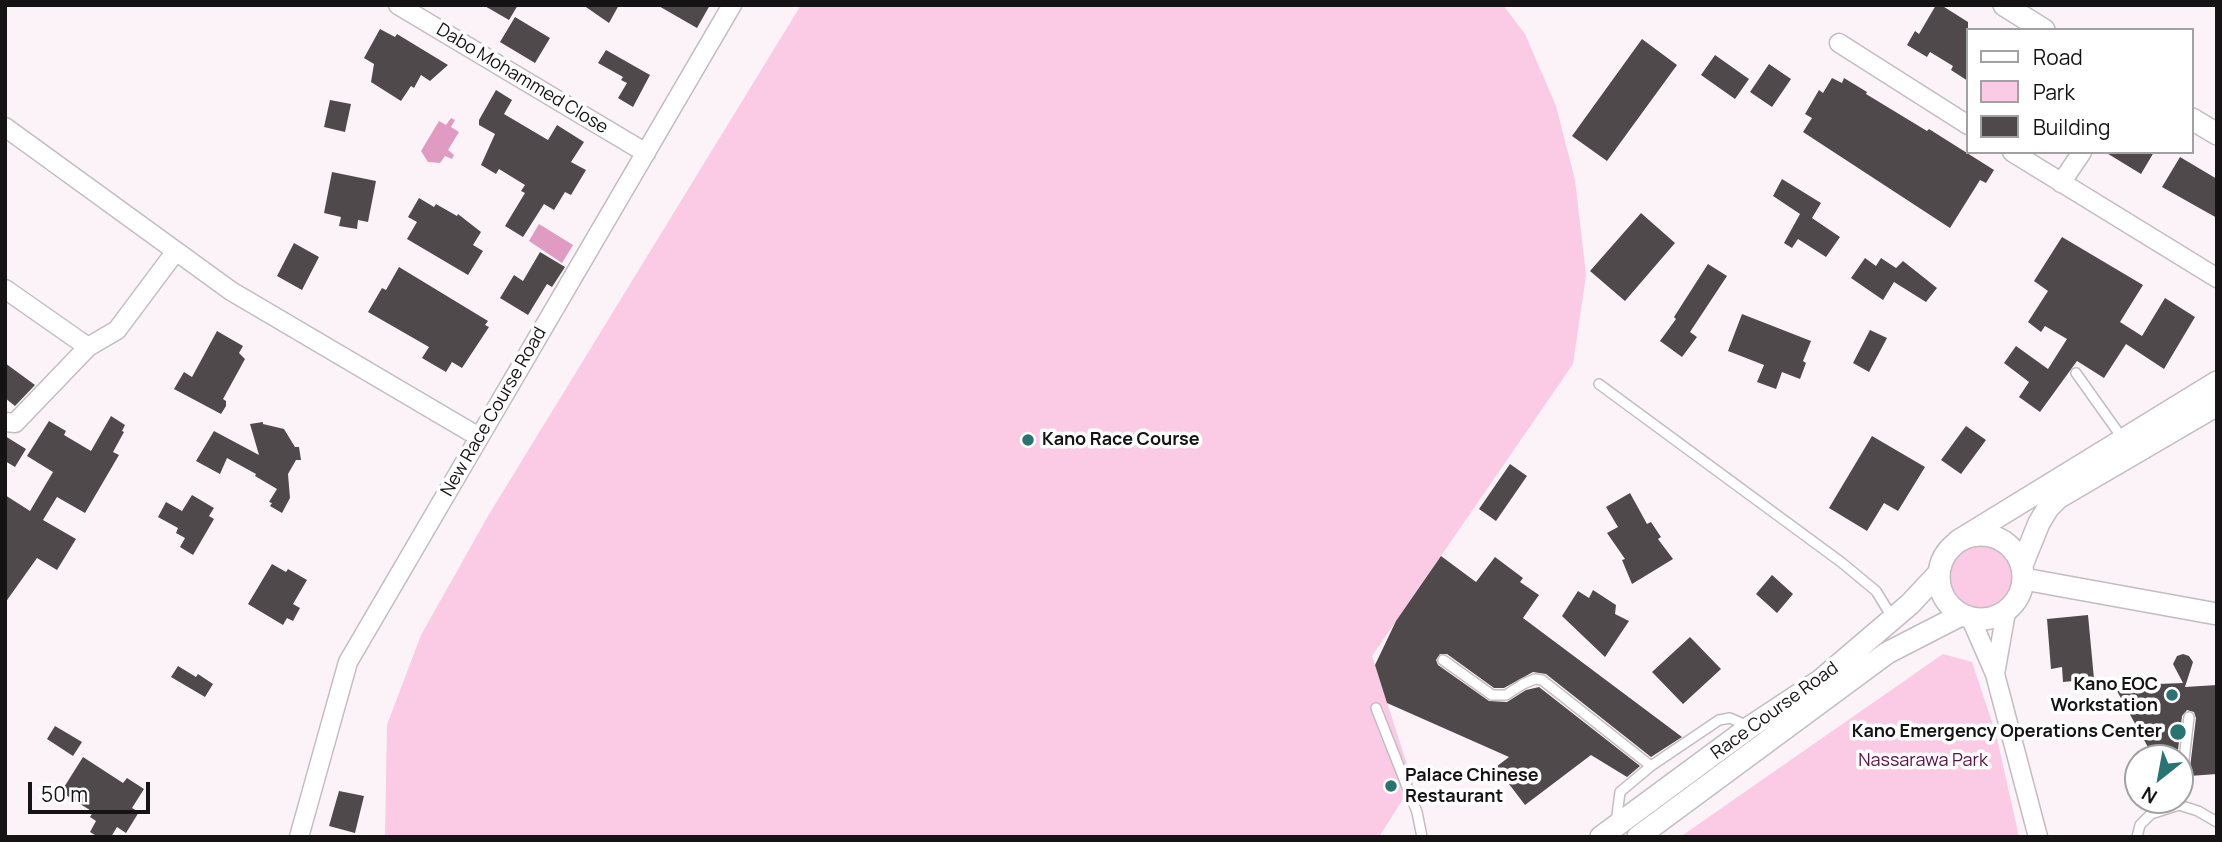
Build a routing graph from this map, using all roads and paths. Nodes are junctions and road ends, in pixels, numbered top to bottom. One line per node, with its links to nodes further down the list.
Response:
1 (398, 5): 10 (street, Dabo Mohammed Close)
2 (732, 5): 10 (street, New Race Course Road)
3 (2004, 5): 4 (street)
4 (2041, 28)
5 (1839, 43): 7 (street)
6 (2194, 120): 9 (street)
7 (1966, 124)
8 (5, 127): 14 (street)
9 (2217, 134)
10 (646, 153): 23 (street, New Race Course Road)
11 (2015, 154): 13 (street)
12 (2081, 154): 13 (street)
13 (2061, 183): 15 (street)
14 (176, 251): 17 (street); 23 (street)
15 (2217, 278)
16 (5, 289): 17 (street)
17 (88, 347): 22 (street)
18 (2076, 373): 24 (lane)
19 (2217, 382): 24 (street)
20 (1599, 384): 31 (lane)
21 (2217, 405): 26 (street)
22 (5, 422)
23 (479, 437): 43 (street, New Race Course Road)
24 (2123, 439): 25 (street)
25 (1958, 541): 26 (street); 27 (street)
26 (2023, 572): 28 (street); 29 (street)
27 (1939, 573): 30 (street); 31 (street, Race Course Road)
28 (2006, 612): 30 (street); 33 (street)
29 (2217, 614)
30 (1966, 617): 33 (street); 45 (street, Race Course Road)
31 (1894, 618): 36 (street, Race Course Road)
32 (1443, 660): 38 (lane)
33 (1995, 674): 46 (street)
34 (1376, 708): 44 (lane)
35 (2189, 716): 37 (lane)
36 (1750, 727): 38 (lane); 42 (street, Race Course Road)
37 (2186, 744)
38 (1651, 766): 42 (lane)
39 (2194, 809): 41 (lane)
40 (2151, 814): 47 (lane)
41 (2217, 822)
42 (1608, 832)
43 (299, 837)
44 (1422, 837)
45 (1638, 837)
46 (2038, 837)
47 (2137, 837)

